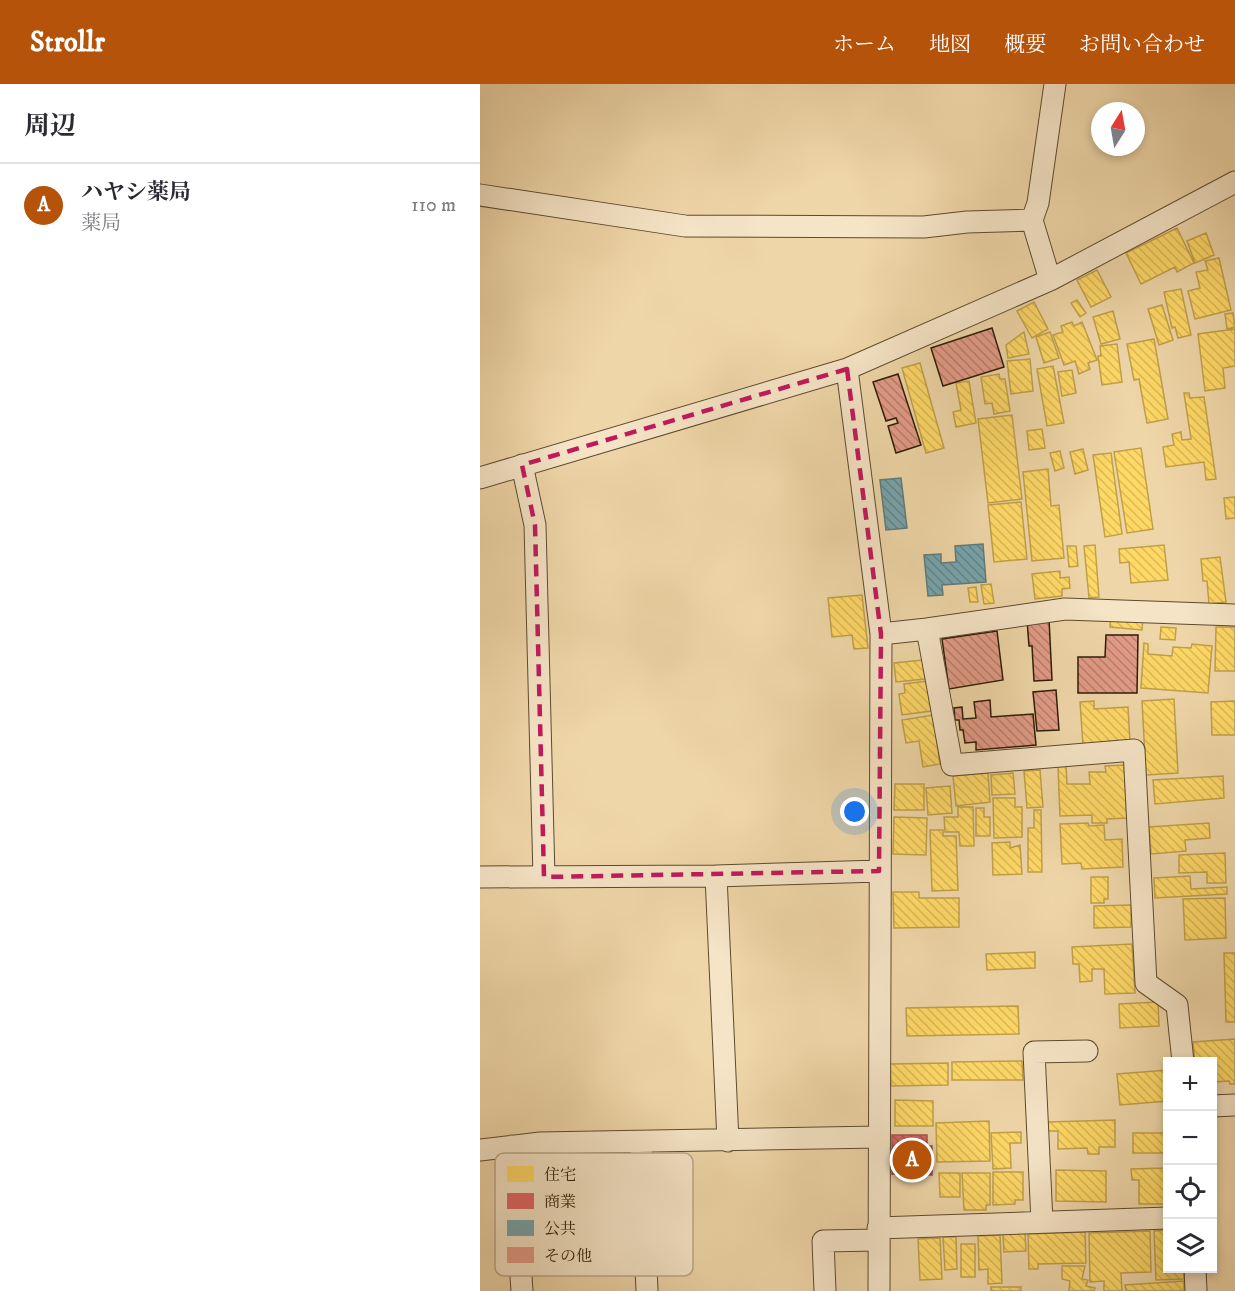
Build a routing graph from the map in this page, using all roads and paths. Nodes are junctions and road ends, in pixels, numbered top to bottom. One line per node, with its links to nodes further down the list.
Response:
1 (1055, 84): 4 (street)
2 (1235, 182): 5 (street)
3 (480, 195): 4 (street)
4 (1032, 220): 5 (street)
5 (1050, 280): 6 (street)
6 (847, 369): 7 (street); 11 (street)
7 (522, 465): 8 (street); 13 (street)
8 (480, 478)
9 (1235, 615): 10 (street)
10 (927, 629): 11 (street); 17 (street)
11 (881, 634): 12 (street)
12 (879, 871): 14 (street); 20 (street)
13 (544, 876): 14 (street); 15 (street)
14 (716, 876): 21 (street)
15 (480, 877)
16 (1087, 1051): 28 (street)
17 (1182, 1057)
18 (1235, 1105): 19 (street)
19 (1217, 1106)
20 (879, 1137): 21 (street); 29 (street)
21 (728, 1141): 22 (street)
22 (641, 1142): 23 (street); 26 (street)
23 (512, 1146): 24 (street); 25 (street)
24 (480, 1150)
25 (512, 1153)
26 (641, 1153)
27 (1163, 1218): 28 (street)
28 (1042, 1222): 29 (street)
29 (878, 1234): 35 (street); 36 (street)
30 (1195, 1273): 37 (street)
31 (521, 1276): 33 (street)
32 (646, 1276): 34 (street)
33 (522, 1291)
34 (647, 1291)
35 (825, 1291)
36 (879, 1291)
37 (1196, 1291)

